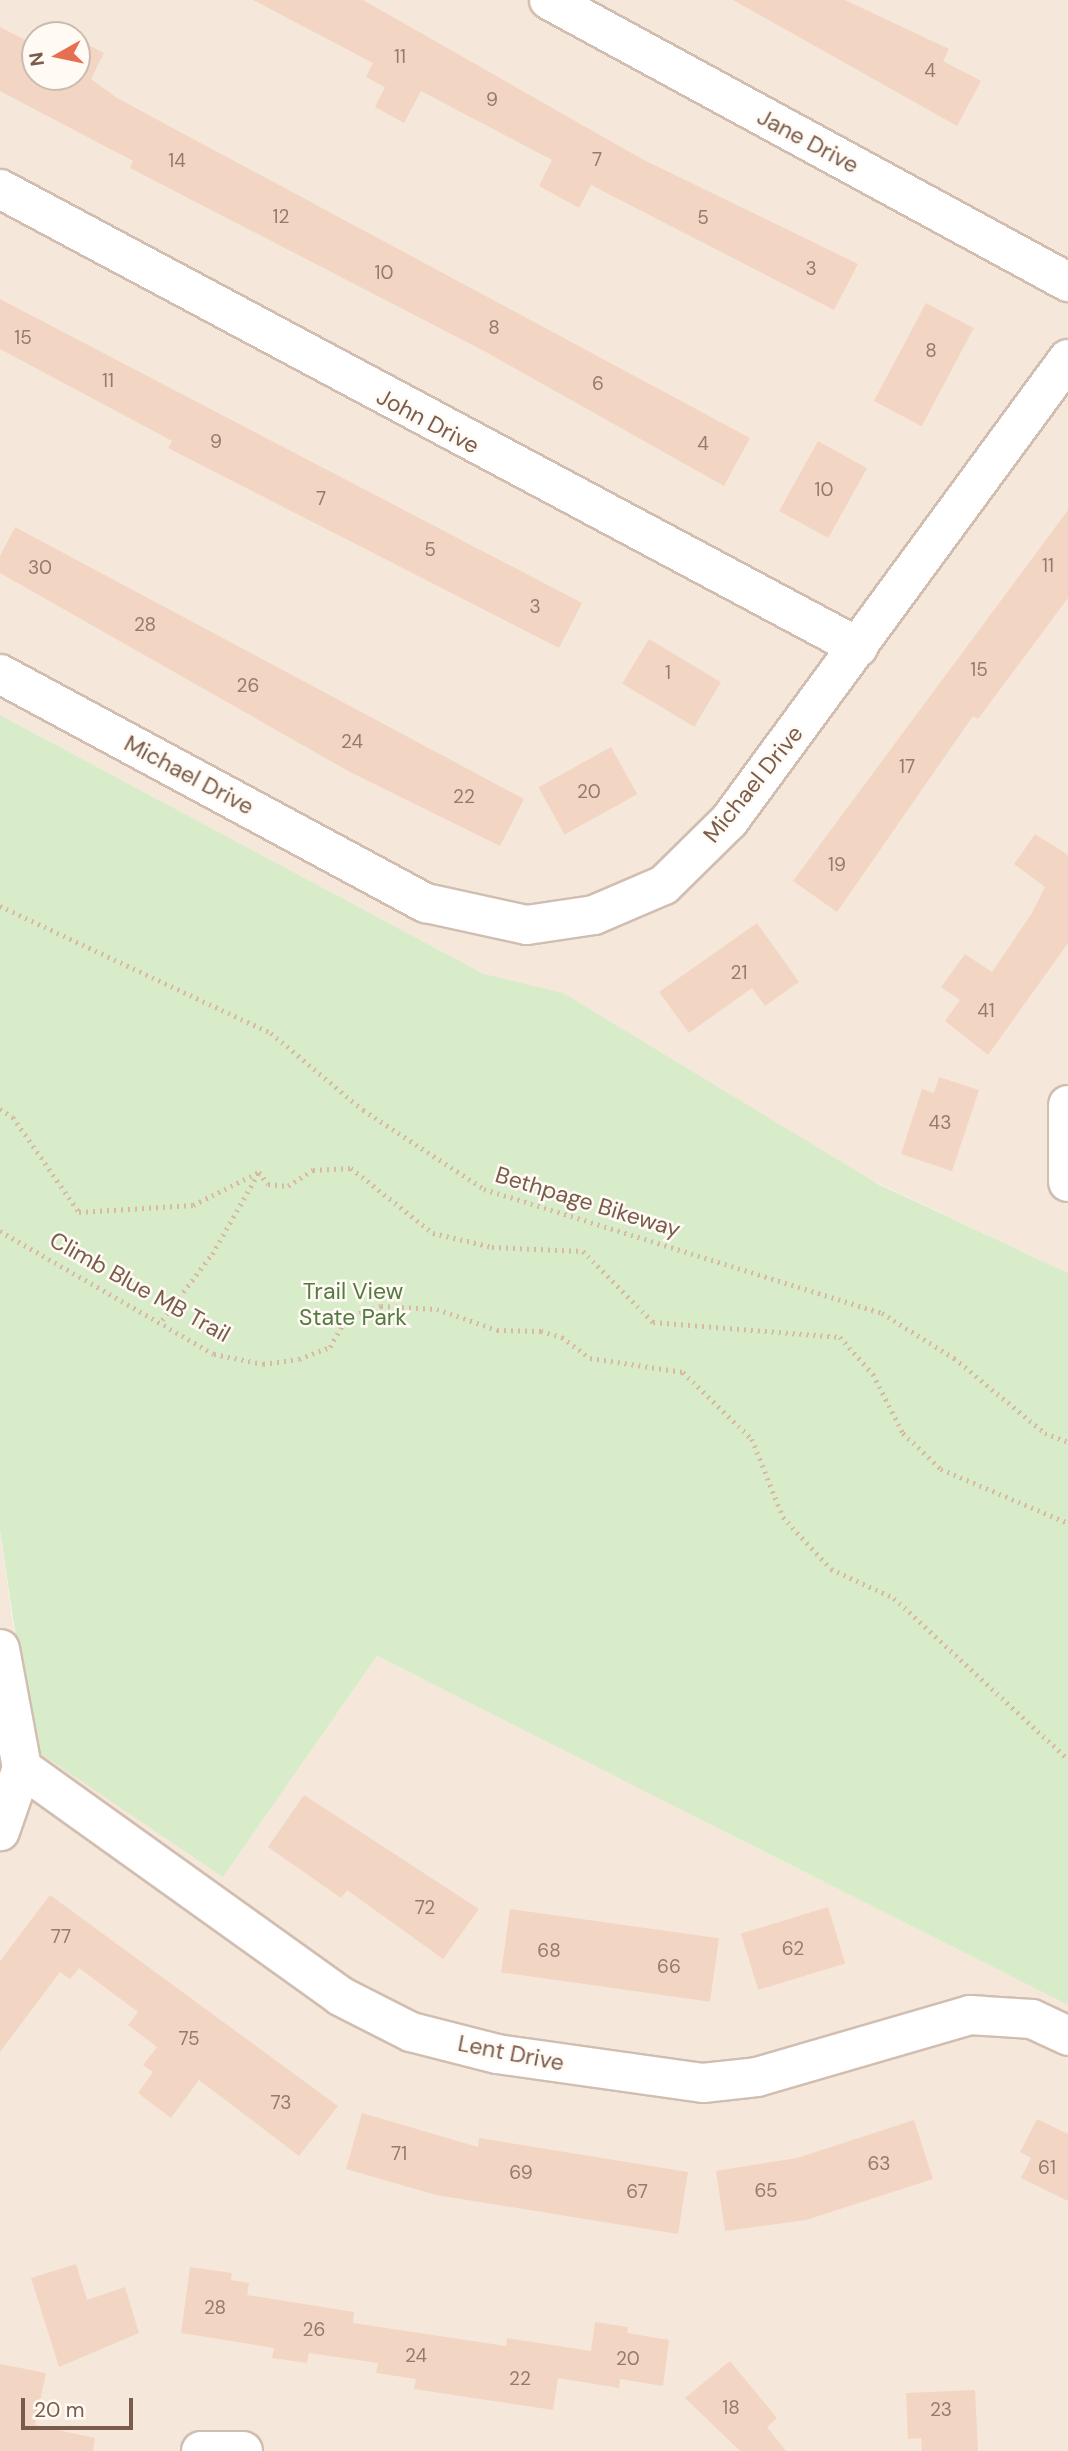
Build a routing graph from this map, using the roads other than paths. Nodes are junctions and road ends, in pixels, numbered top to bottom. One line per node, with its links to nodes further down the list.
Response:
1 (549, 0): 3 (street, Jane Drive)
2 (0, 189): 5 (street, John Drive)
3 (1068, 282)
4 (1068, 359): 5 (street, Michael Drive)
5 (858, 647): 6 (street, Michael Drive)
6 (0, 674)
7 (1068, 1105): 8 (street)
8 (1068, 1181)
9 (0, 1649): 10 (street)
10 (22, 1769): 11 (street); 12 (street, Lent Drive)
11 (0, 1831)
12 (1068, 2036)
13 (201, 2451): 14 (street)
14 (243, 2451)

